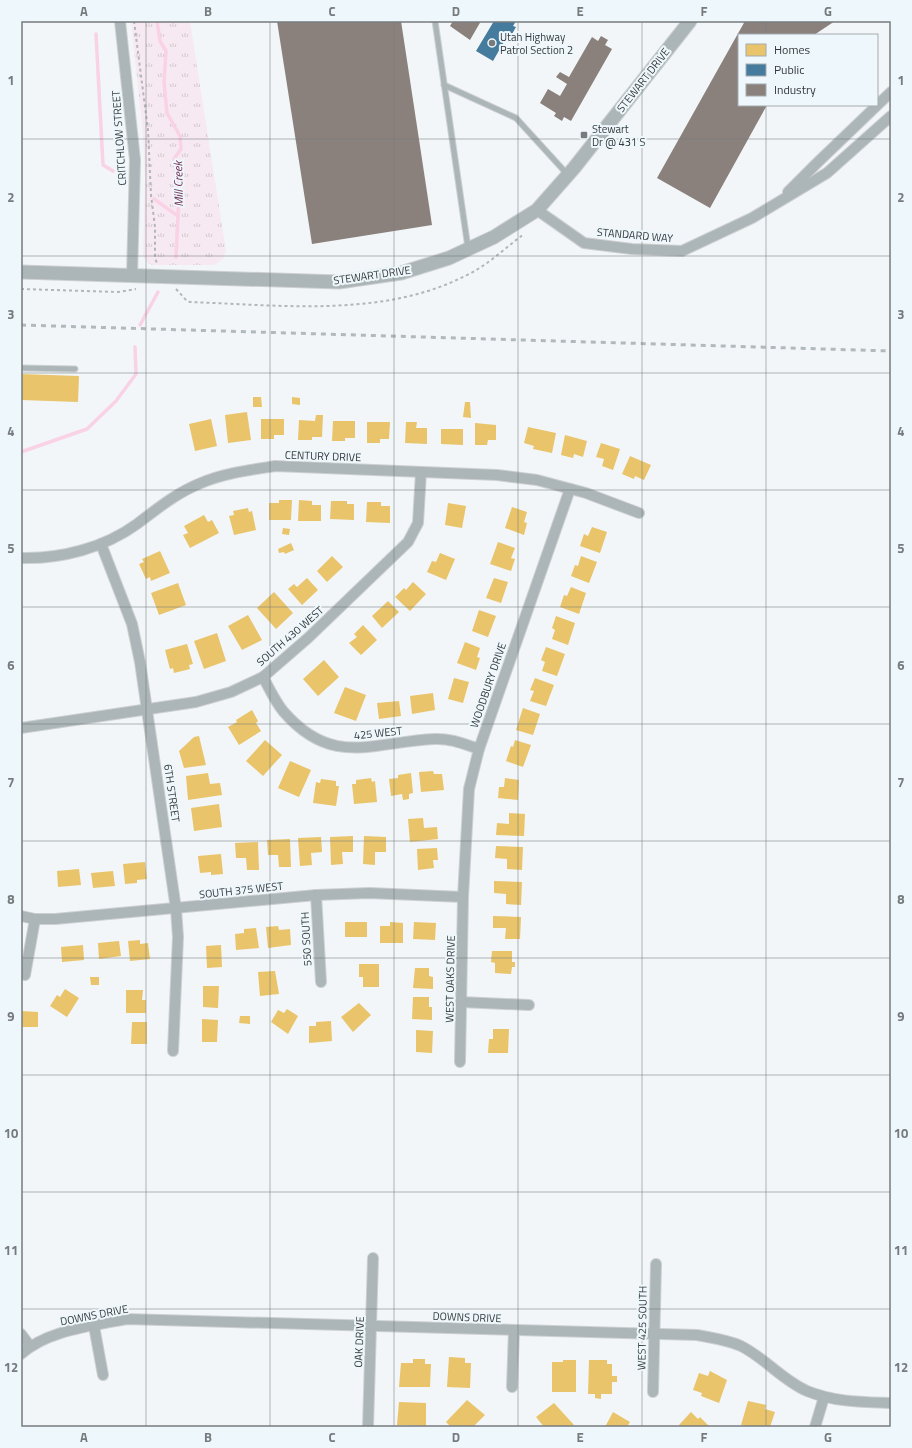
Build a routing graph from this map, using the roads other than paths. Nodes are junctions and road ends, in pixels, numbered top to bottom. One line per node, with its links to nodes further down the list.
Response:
1 (120, 21): 14 (street, CRITCHLOW STREET)
2 (435, 21): 4 (lane)
3 (685, 23): 9 (street, STEWART DRIVE)
4 (444, 85): 9 (lane); 12 (lane)
5 (891, 92): 6 (street, STANDARD WAY)
6 (878, 104)
7 (876, 106): 10 (street, STANDARD WAY)
8 (891, 116): 10 (street, STANDARD WAY)
9 (568, 175): 11 (street, STEWART DRIVE)
10 (778, 202): 11 (street, STANDARD WAY)
11 (537, 210): 12 (street, STEWART DRIVE)
12 (469, 249): 14 (street, STEWART DRIVE)
13 (21, 272): 14 (street, STEWART DRIVE)
14 (132, 276)
15 (21, 368): 16 (lane)
16 (75, 369)
17 (422, 472): 18 (street, CENTURY DRIVE); 20 (street, CENTURY DRIVE); 22 (street, SOUTH 430 WEST)
18 (570, 489): 19 (street, CENTURY DRIVE); 25 (street, WOODBURY DRIVE)
19 (639, 513)
20 (101, 544): 21 (street, CENTURY DRIVE); 23 (street, 6TH STREET)
21 (21, 558)
22 (263, 677): 23 (street, SOUTH 430 WEST); 25 (street, 425 WEST)
23 (148, 709): 24 (street, SOUTH 430 WEST); 28 (street, 6TH STREET)
24 (21, 728)
25 (478, 749): 27 (street, WOODBURY DRIVE)
26 (316, 895): 27 (street, SOUTH 375 WEST); 28 (street, SOUTH 375 WEST); 32 (street, 550 SOUTH)
27 (463, 897): 33 (street, WEST OAKS DRIVE)
28 (176, 909): 30 (street, SOUTH 375 WEST); 35 (street, 6TH STREET)
29 (21, 916): 30 (street, SOUTH 375 WEST)
30 (35, 919): 31 (street)
31 (25, 974)
32 (321, 982)
33 (461, 1002): 34 (street); 36 (street, WEST OAKS DRIVE)
34 (529, 1005)
35 (173, 1051)
36 (460, 1062)
37 (373, 1258): 40 (street, OAK DRIVE)
38 (656, 1264): 43 (street, WEST 425 SOUTH)
39 (94, 1326): 40 (street, DOWNS DRIVE); 44 (street, DOWNS DRIVE); 46 (street)
40 (371, 1326): 41 (street, DOWNS DRIVE); 51 (street, OAK DRIVE)
41 (514, 1330): 43 (street, DOWNS DRIVE); 47 (street)
42 (21, 1334): 44 (street)
43 (654, 1334): 48 (street, WEST 425 SOUTH); 49 (street, DOWNS DRIVE)
44 (30, 1346): 45 (street, DOWNS DRIVE)
45 (21, 1354)
46 (103, 1375)
47 (512, 1387)
48 (653, 1392)
49 (824, 1397): 50 (street, DOWNS DRIVE); 52 (street)
50 (891, 1403)
51 (368, 1427)
52 (815, 1427)

